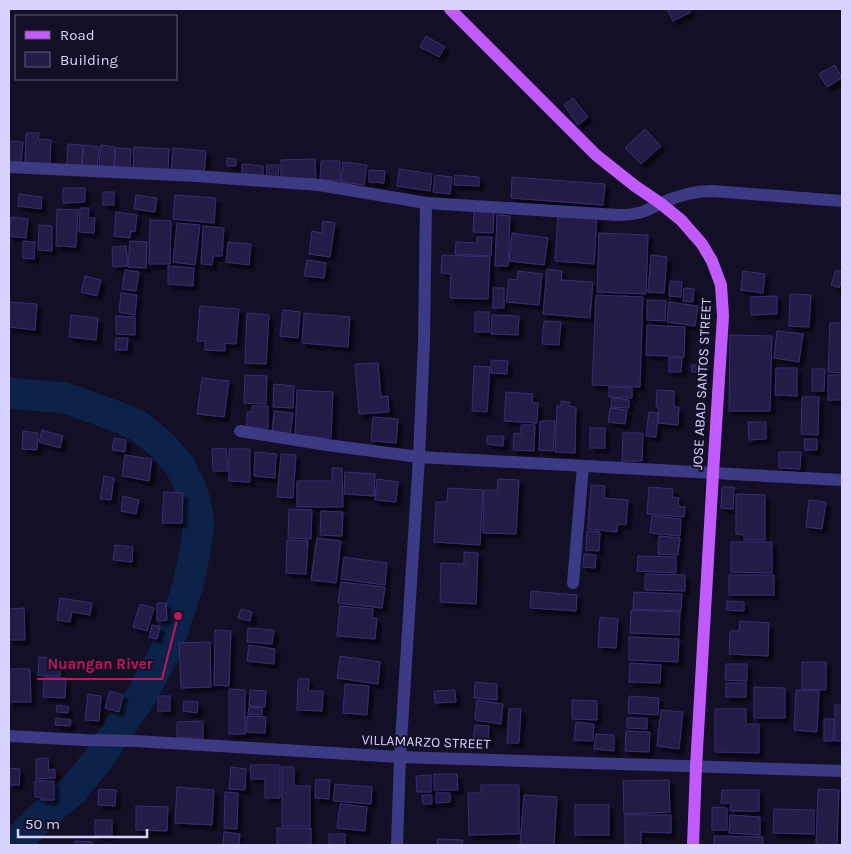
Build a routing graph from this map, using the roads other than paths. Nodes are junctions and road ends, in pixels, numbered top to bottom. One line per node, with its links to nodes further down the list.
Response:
1 (450, 9): 5 (main road, JOSE ABAD SANTOS STREET)
2 (9, 167): 4 (street)
3 (842, 201): 5 (street)
4 (426, 203): 5 (street); 7 (street)
5 (660, 203): 9 (main road, JOSE ABAD SANTOS STREET)
6 (240, 431): 7 (street)
7 (419, 456): 8 (street); 13 (street)
8 (583, 466): 9 (street); 11 (street)
9 (712, 473): 10 (street); 14 (main road, JOSE ABAD SANTOS STREET)
10 (842, 480)
11 (573, 583)
12 (9, 736): 13 (street, VILLAMARZO STREET)
13 (400, 757): 14 (street, VILLAMARZO STREET); 16 (street)
14 (696, 767): 15 (street, VILLAMARZO STREET); 17 (main road, JOSE ABAD SANTOS STREET)
15 (842, 771)
16 (397, 845)
17 (693, 845)

